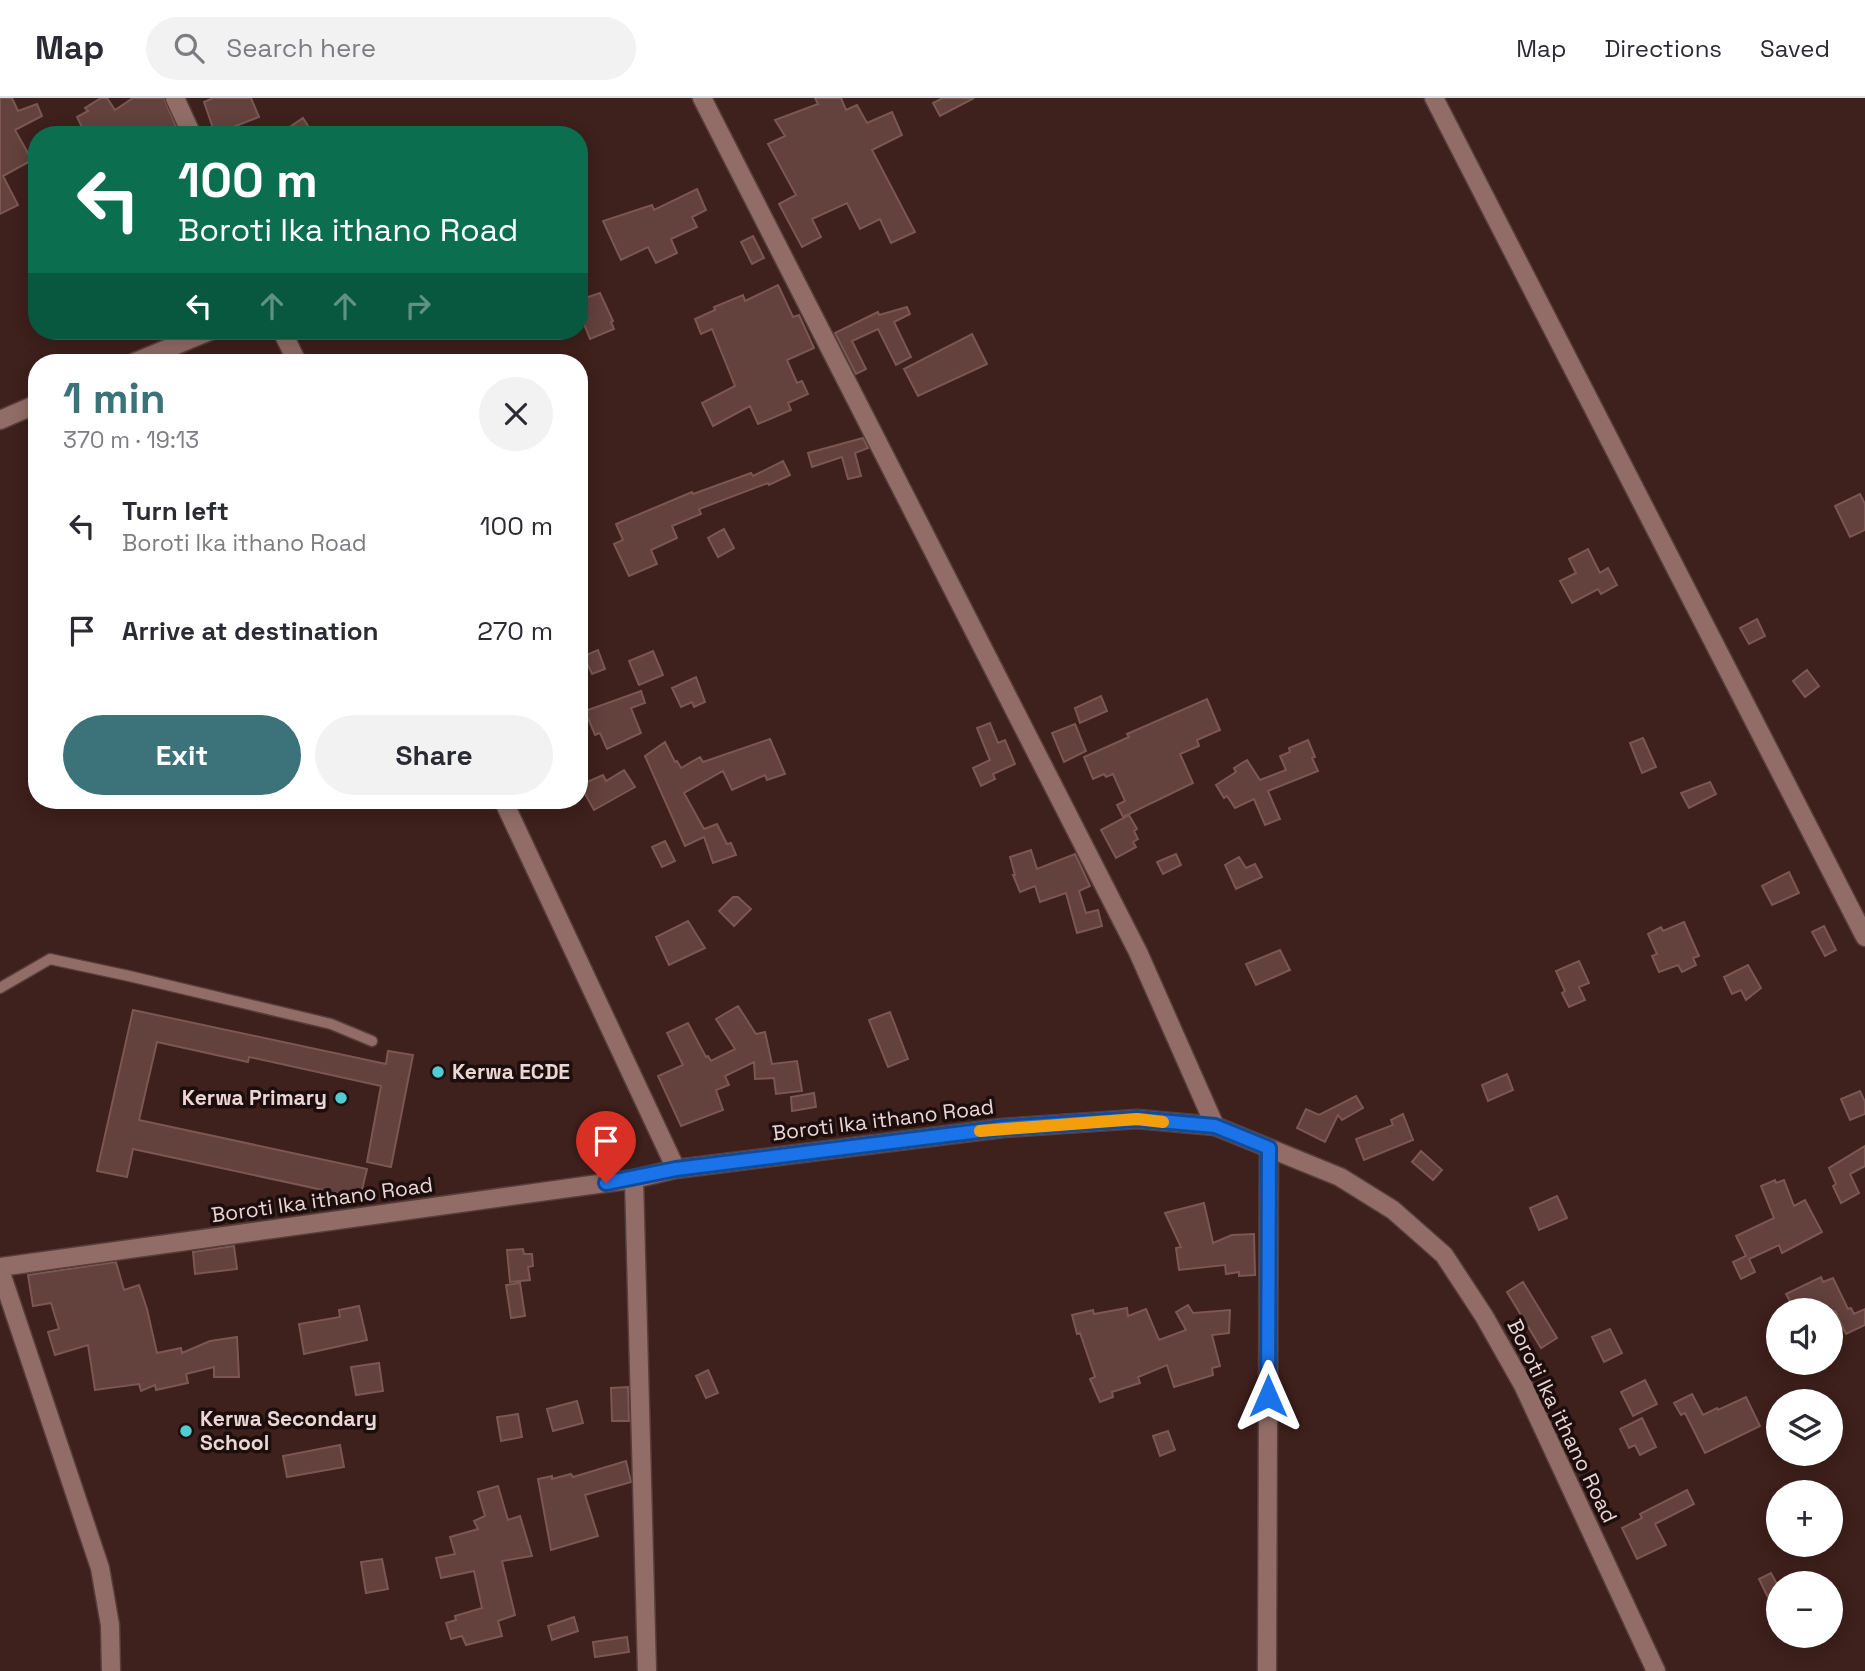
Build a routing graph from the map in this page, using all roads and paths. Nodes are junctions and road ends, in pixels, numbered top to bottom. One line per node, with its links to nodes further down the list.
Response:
1 (175, 98): 4 (street)
2 (702, 98): 13 (street)
3 (1434, 98): 10 (street)
4 (188, 126)
5 (188, 340): 6 (street)
6 (154, 354)
7 (28, 408): 8 (street)
8 (0, 420)
9 (507, 809): 15 (street)
10 (1865, 937)
11 (0, 988): 12 (lane)
12 (372, 1041)
13 (1215, 1126): 14 (street, Boroti Ika ithano Road); 15 (street, Boroti Ika ithano Road)
14 (1269, 1148): 20 (street); 21 (street, Boroti Ika ithano Road)
15 (676, 1169): 16 (street, Boroti Ika ithano Road)
16 (634, 1179): 17 (street, Boroti Ika ithano Road); 19 (street)
17 (0, 1269): 18 (street)
18 (111, 1671)
19 (647, 1671)
20 (1267, 1671)
21 (1656, 1671)

